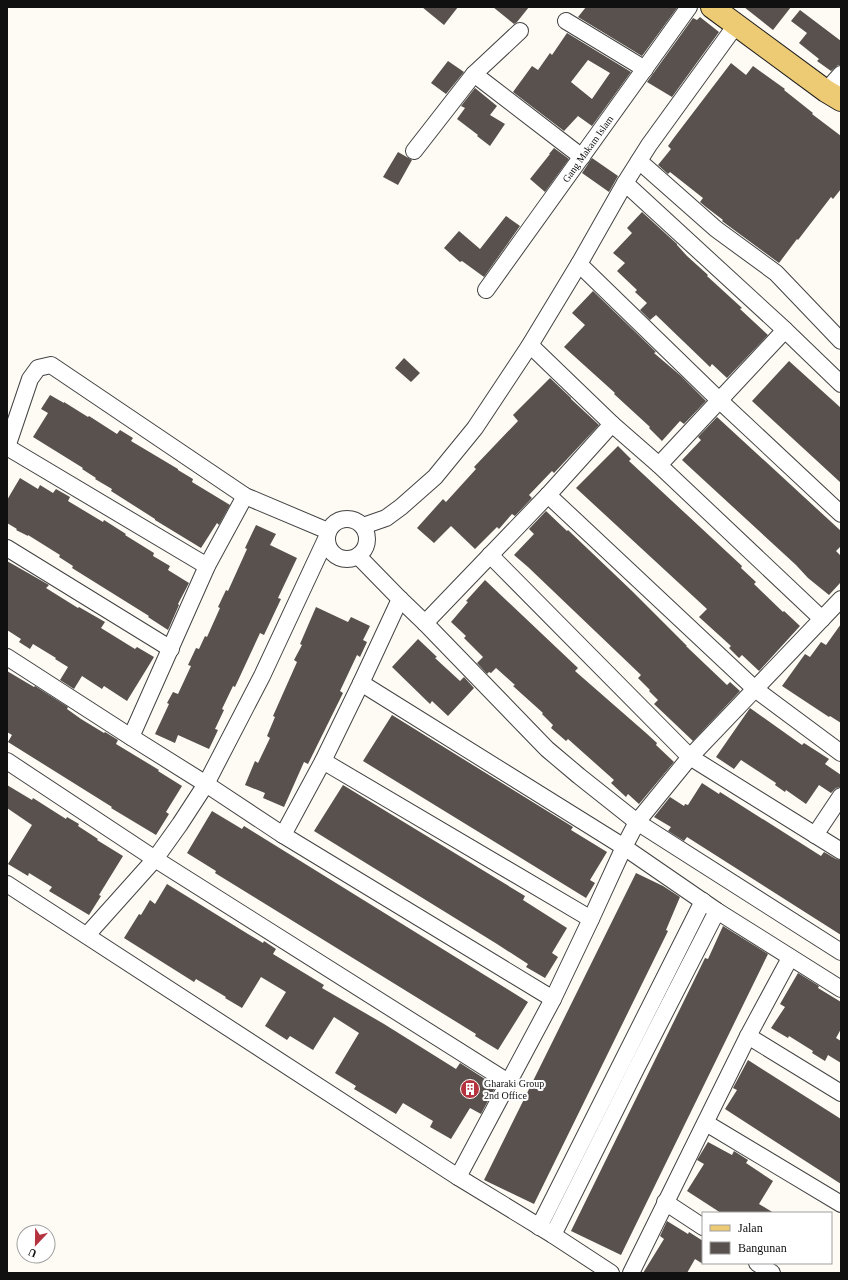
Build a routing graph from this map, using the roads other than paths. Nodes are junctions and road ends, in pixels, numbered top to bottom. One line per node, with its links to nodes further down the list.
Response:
1 (689, 7): 5 (street, Gang Makam Islam)
2 (722, 13): 8 (main road); 11 (street)
3 (566, 21): 5 (street)
4 (520, 31): 6 (street)
5 (645, 69): 10 (street, Gang Makam Islam)
6 (474, 74): 9 (street); 10 (street)
7 (841, 74): 8 (street)
8 (834, 96)
9 (414, 151)
10 (582, 156): 14 (street, Gang Makam Islam)
11 (639, 161): 12 (street); 16 (street)
12 (625, 183): 13 (street); 15 (street)
13 (579, 264): 17 (street); 19 (street)
14 (486, 290)
15 (785, 330): 18 (street); 19 (street)
16 (841, 341)
17 (530, 345): 20 (street); 26 (street)
18 (841, 384)
19 (719, 400): 22 (street); 25 (street)
20 (612, 424): 22 (street); 23 (street)
21 (7, 447): 24 (street); 31 (street)
22 (659, 465): 34 (street)
23 (548, 495): 29 (street); 39 (street)
24 (245, 496): 27 (street); 31 (street)
25 (841, 514)
26 (363, 526): 27 (street); 30 (street)
27 (327, 535): 30 (street); 45 (street)
28 (7, 548): 36 (street)
29 (490, 555): 35 (street); 42 (street)
30 (358, 556): 32 (street)
31 (207, 566): 36 (street)
32 (400, 599): 35 (street); 38 (street)
33 (841, 599): 34 (street)
34 (822, 619): 39 (street)
35 (425, 623): 47 (street)
36 (171, 649): 40 (street)
37 (7, 657): 40 (street)
38 (361, 683): 44 (street); 50 (street)
39 (755, 690): 41 (street); 42 (street)
40 (131, 737): 45 (street)
41 (841, 753)
42 (690, 757): 47 (street); 49 (street)
43 (7, 761): 52 (street)
44 (323, 761): 48 (street); 56 (street)
45 (206, 784): 48 (street); 52 (street)
46 (841, 796): 49 (street)
47 (637, 822): 50 (street); 58 (street)
48 (283, 835): 61 (street)
49 (815, 835): 51 (street)
50 (624, 847): 54 (street); 56 (street)
51 (841, 851)
52 (155, 859): 57 (street); 64 (street)
53 (7, 884): 57 (street)
54 (703, 901): 55 (street); 63 (street)
55 (717, 911): 59 (street); 63 (street)
56 (591, 919): 61 (street)
57 (87, 936): 67 (street)
58 (841, 952)
59 (790, 958): 60 (street); 62 (street)
60 (841, 989)
61 (553, 999): 64 (street)
62 (748, 1036): 65 (street); 66 (street)
63 (629, 1066): 70 (street); 72 (street)
64 (508, 1082): 67 (street)
65 (841, 1093)
66 (706, 1123): 68 (street); 69 (street)
67 (458, 1176): 70 (street)
68 (666, 1202): 71 (street); 75 (street)
69 (841, 1204)
70 (539, 1226): 72 (street)
71 (702, 1226)
72 (553, 1235): 74 (street)
73 (758, 1264): 76 (street)
74 (611, 1273)
75 (631, 1273)
76 (772, 1273)

